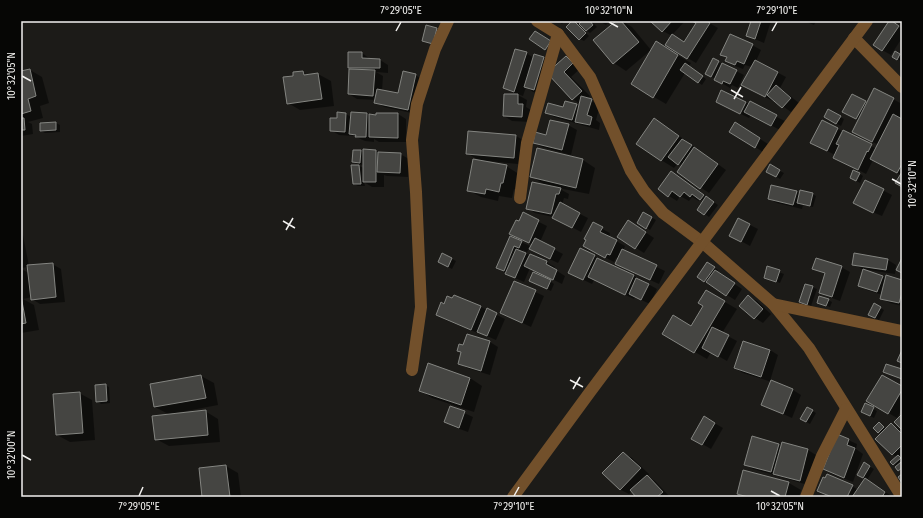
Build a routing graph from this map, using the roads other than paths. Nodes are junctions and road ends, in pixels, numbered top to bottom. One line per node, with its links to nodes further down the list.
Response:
1 (448, 21): 11 (street)
2 (537, 21): 4 (street)
3 (867, 21): 5 (street)
4 (558, 34): 7 (street); 8 (street)
5 (854, 38): 6 (street); 8 (street)
6 (902, 87)
7 (520, 198)
8 (702, 242): 9 (street); 13 (street)
9 (773, 304): 10 (street); 12 (street)
10 (902, 331)
11 (412, 370)
12 (846, 409): 14 (street); 15 (street)
13 (513, 497)
14 (806, 497)
15 (902, 497)

